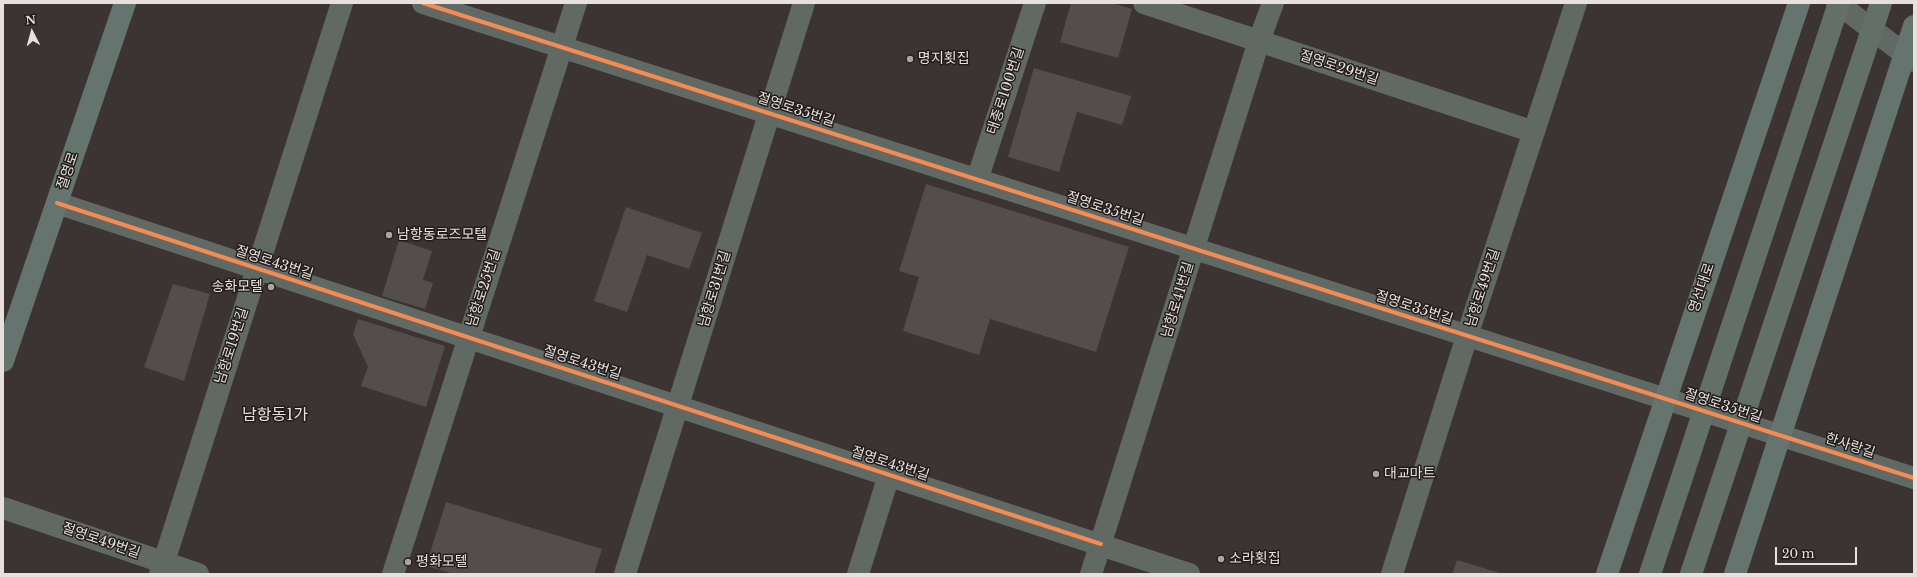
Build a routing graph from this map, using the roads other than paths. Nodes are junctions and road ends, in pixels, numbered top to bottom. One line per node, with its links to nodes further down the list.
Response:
1 (125, 3): 20 (main road, 절영로)
2 (342, 3): 22 (street, 남항로19번길)
3 (423, 3): 15 (street, 절영로35번길)
4 (576, 3): 15 (street, 남항로25번길)
5 (804, 3): 17 (street, 남항로31번길)
6 (1035, 3): 19 (street, 태종로100번길)
7 (1144, 3): 14 (street, 절영로29번길)
8 (1273, 3): 14 (street, 남항로41번길)
9 (1576, 3): 18 (street, 남항로49번길)
10 (1799, 3): 26 (main road, 영선대로)
11 (1838, 3): 16 (street); 42 (highway, bridge)
12 (1881, 3): 43 (highway, bridge)
13 (1914, 26): 16 (main road)
14 (1259, 41): 18 (street, 절영로29번길); 21 (street, 남항로41번길)
15 (562, 47): 17 (street, 절영로35번길); 24 (street, 남항로25번길)
16 (1909, 58): 28 (main road)
17 (770, 113): 19 (street, 절영로35번길); 27 (street, 남항로31번길)
18 (1534, 132): 23 (street, 남항로49번길)
19 (976, 180): 21 (street, 절영로35번길)
20 (57, 203): 22 (street, 절영로43번길); 25 (main road, 절영로)
21 (1194, 249): 23 (street, 절영로35번길); 32 (street, 남항로41번길)
22 (257, 269): 24 (street, 절영로43번길); 33 (street, 남항로19번길)
23 (1467, 336): 26 (street, 절영로35번길); 40 (street, 남항로49번길)
24 (469, 338): 27 (street, 절영로43번길); 35 (street, 남항로25번길)
25 (3, 361)
26 (1665, 398): 28 (street, 절영로35번길); 41 (main road, 영선대로)
27 (678, 406): 29 (street, 절영로43번길); 36 (street, 남항로31번길)
28 (1780, 436): 30 (street, 한사랑길); 44 (main road)
29 (889, 475): 32 (street, 절영로43번길); 37 (street)
30 (1914, 478)
31 (3, 508): 33 (street, 절영로49번길)
32 (1101, 544): 38 (street, 남항로41번길); 39 (street, 절영로43번길)
33 (162, 568): 34 (street, 절영로49번길)
34 (198, 574)
35 (393, 574)
36 (625, 574)
37 (858, 574)
38 (1091, 574)
39 (1189, 574)
40 (1392, 574)
41 (1608, 574)
42 (1650, 574)
43 (1691, 574)
44 (1735, 574)

